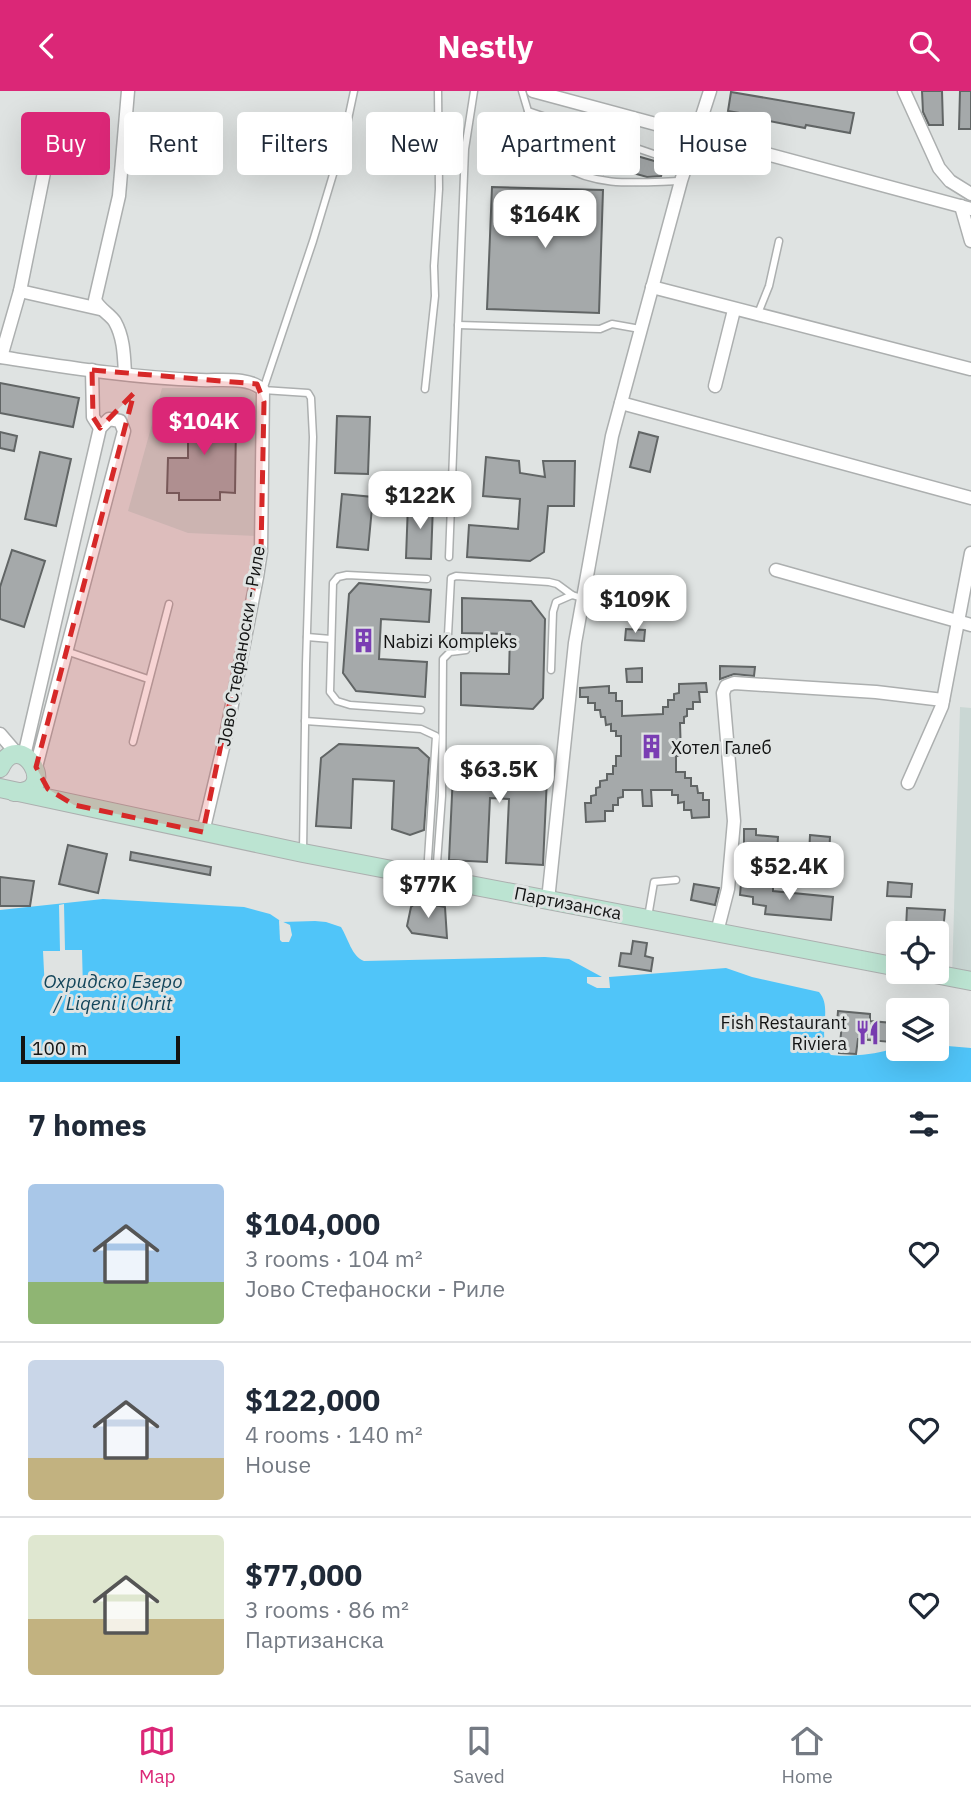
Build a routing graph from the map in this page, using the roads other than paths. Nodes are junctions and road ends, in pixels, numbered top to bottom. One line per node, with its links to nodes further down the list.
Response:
1 (128, 91): 23 (street)
2 (354, 91): 34 (lane)
3 (438, 91): 33 (lane)
4 (474, 91): 26 (lane)
5 (522, 91): 9 (lane)
6 (533, 91): 11 (street)
7 (710, 91): 10 (street)
8 (904, 91): 17 (street)
9 (528, 111): 12 (lane); 16 (lane)
10 (703, 112)
11 (654, 124)
12 (654, 154)
13 (771, 156): 18 (street)
14 (43, 175): 22 (street)
15 (683, 175): 16 (street)
16 (681, 181): 21 (street)
17 (971, 194)
18 (961, 206): 20 (street)
19 (779, 241): 25 (lane)
20 (971, 241)
21 (652, 287): 24 (street); 27 (street)
22 (20, 291): 23 (street); 28 (street)
23 (100, 309): 31 (street)
24 (734, 310): 25 (street); 32 (street)
25 (757, 316): 29 (street)
26 (458, 325): 27 (lane); 39 (lane)
27 (641, 329): 35 (street)
28 (1, 357): 30 (street)
29 (970, 369)
30 (92, 370): 31 (street); 36 (street)
31 (125, 374): 34 (street)
32 (715, 386)
33 (425, 389)
34 (263, 390): 46 (lane); 60 (street, Јово Стефаноски - Риле)
35 (621, 403): 37 (street); 42 (street)
36 (100, 428): 49 (street); 57 (street)
37 (971, 498)
38 (971, 553): 44 (street)
39 (449, 557)
40 (776, 570): 44 (street)
41 (427, 579): 47 (lane)
42 (577, 597): 45 (lane); 50 (lane); 64 (street)
43 (169, 604): 51 (lane)
44 (965, 623): 52 (street)
45 (448, 635)
46 (307, 637): 47 (lane); 54 (lane)
47 (331, 639): 53 (lane)
48 (466, 650): 62 (lane)
49 (66, 651): 51 (lane); 57 (street)
50 (551, 670)
51 (148, 679): 56 (lane)
52 (943, 700): 58 (street); 66 (street)
53 (421, 709)
54 (305, 722): 61 (lane); 62 (lane)
55 (2, 735): 57 (street)
56 (133, 742)
57 (13, 771): 59 (main road, Партизанска); 59 (main road, Партизанска)
58 (908, 783)
59 (74, 805): 60 (main road, Партизанска)
60 (203, 832): 61 (main road, Партизанска)
61 (303, 853): 62 (main road, Партизанска)
62 (432, 877): 64 (main road, Партизанска)
63 (676, 880): 65 (lane)
64 (548, 899): 65 (main road, Партизанска)
65 (648, 919): 66 (main road, Партизанска)
66 (717, 932): 67 (main road, Партизанска)
67 (886, 965)
68 (949, 977): 69 (main road)
69 (971, 981)

